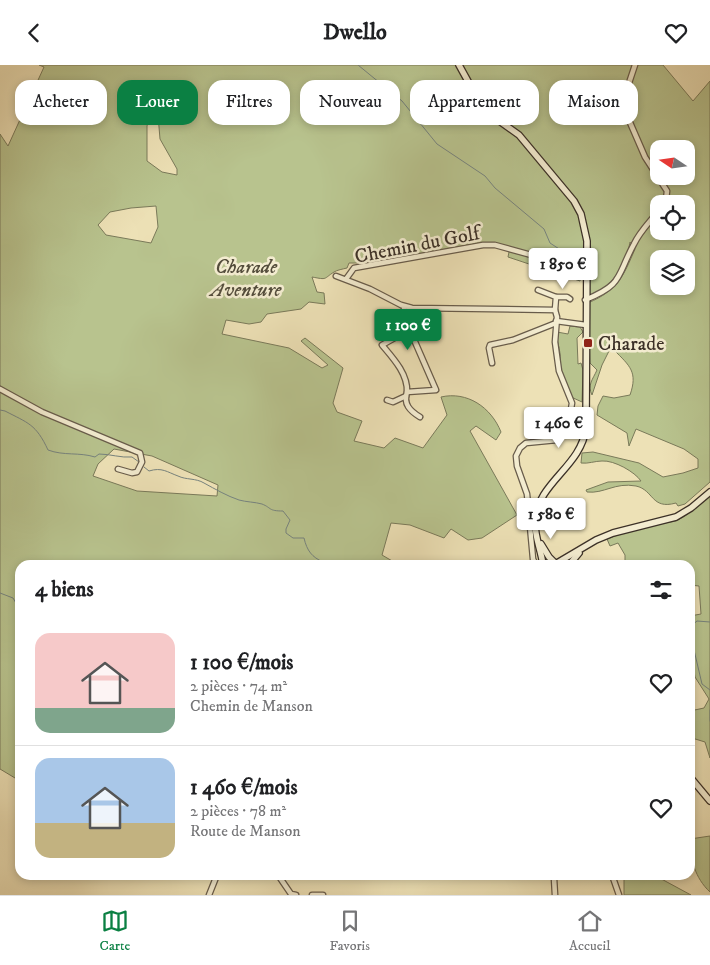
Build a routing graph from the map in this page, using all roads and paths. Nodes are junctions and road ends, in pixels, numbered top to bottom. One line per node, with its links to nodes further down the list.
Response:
1 (459, 65): 5 (street)
2 (635, 65): 3 (street)
3 (667, 195)
4 (650, 220): 11 (street)
5 (586, 268): 7 (street, Chemin du Golf); 11 (street)
6 (336, 276): 7 (street)
7 (346, 279): 12 (street)
8 (538, 290): 9 (street)
9 (556, 297): 10 (street); 13 (street)
10 (570, 299)
11 (585, 300): 15 (street)
12 (404, 307): 13 (street); 16 (street)
13 (555, 310): 14 (street)
14 (556, 322): 15 (street); 17 (street); 26 (street)
15 (586, 325): 24 (street)
16 (409, 330): 19 (street); 19 (street)
17 (492, 363)
18 (0, 389): 22 (street)
19 (406, 394): 20 (street); 21 (street)
20 (387, 400)
21 (420, 417)
22 (118, 469)
23 (710, 492): 25 (street)
24 (535, 529): 27 (street); 28 (street)
25 (589, 544): 29 (street); 30 (street)
26 (535, 560)
27 (543, 560)
28 (554, 560)
29 (562, 560)
30 (573, 560)
31 (695, 783): 32 (street)
32 (710, 801)
33 (215, 880): 37 (street)
34 (282, 880): 38 (street)
35 (554, 880): 41 (street)
36 (614, 880): 42 (street)
37 (209, 895)
38 (296, 895)
39 (312, 895): 40 (street)
40 (323, 895)
41 (555, 895)
42 (619, 895)

